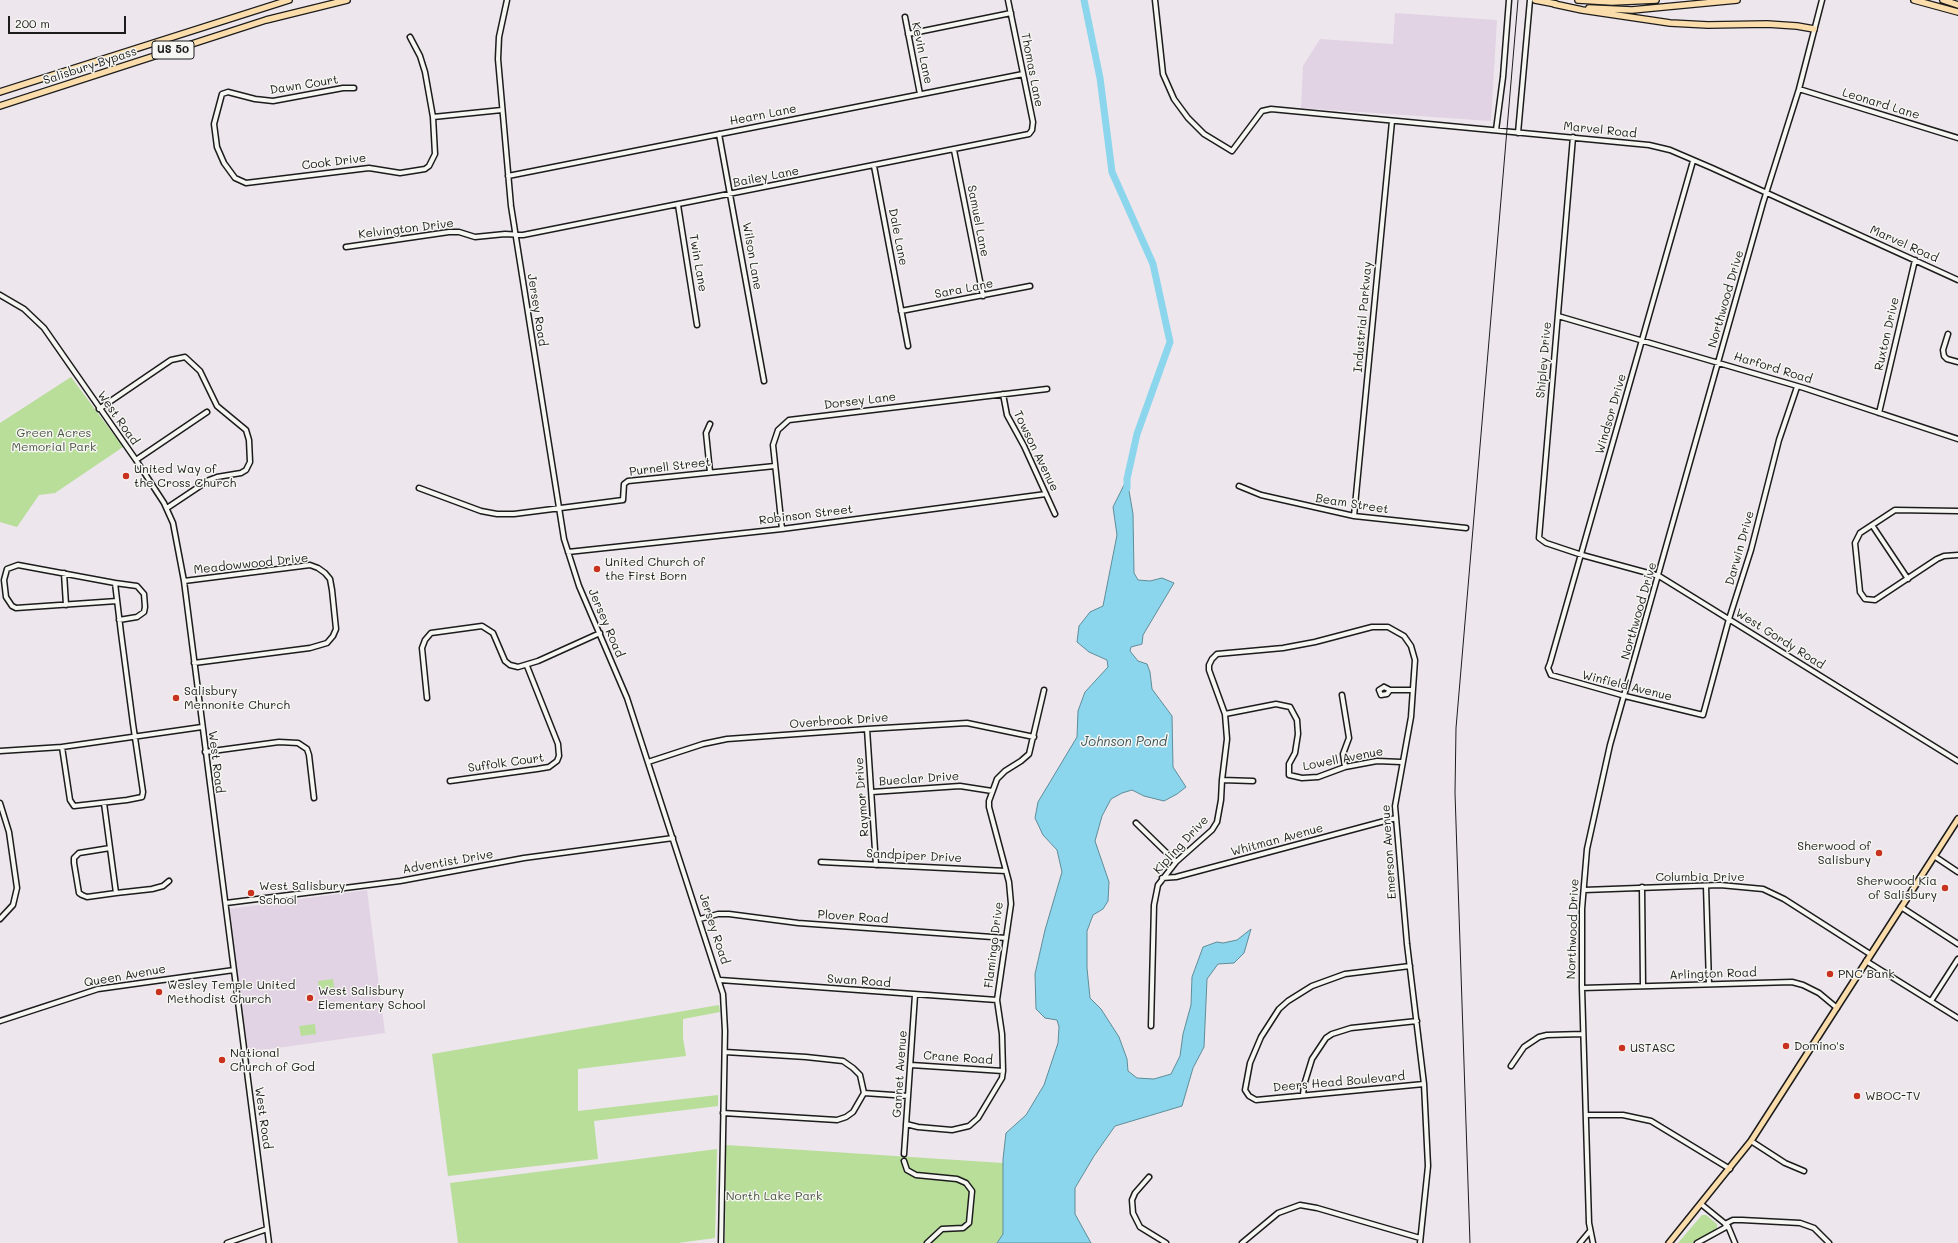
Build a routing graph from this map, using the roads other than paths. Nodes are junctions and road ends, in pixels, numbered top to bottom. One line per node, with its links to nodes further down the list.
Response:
1 (289, 0): 27 (highway, Salisbury Bypass / US 50)
2 (348, 0): 29 (highway, Salisbury Bypass / US 50)
3 (507, 0): 30 (street, Jersey Road)
4 (1008, 0): 19 (street, Thomas Lane)
5 (1155, 0): 32 (street, Marvel Road)
6 (1530, 0): 34 (street)
7 (1535, 0): 17 (highway)
8 (1578, 0): 9 (highway)
9 (1656, 0)
10 (1737, 0): 17 (highway)
11 (1822, 0): 21 (street, Northwood Drive)
12 (1914, 0): 18 (highway)
13 (1944, 0): 16 (highway)
14 (1950, 0): 16 (highway)
15 (1509, 1): 33 (street)
16 (1958, 3)
17 (1554, 4): 21 (highway)
18 (1958, 12)
19 (1011, 13): 22 (street); 24 (street, Thomas Lane)
20 (904, 17): 22 (street, Kevin Lane)
21 (1814, 29): 26 (street, Northwood Drive)
22 (908, 34): 28 (street, Kevin Lane)
23 (410, 37): 31 (street, Cook Drive)
24 (1023, 74): 28 (street, Hearn Lane); 36 (street, Thomas Lane)
25 (354, 88): 42 (street, Dawn Court)
26 (1799, 89): 38 (street, Leonard Lane); 44 (street, Northwood Drive)
27 (0, 92)
28 (920, 94): 35 (street, Hearn Lane)
29 (0, 107)
30 (502, 110): 31 (street); 43 (street, Jersey Road)
31 (433, 117): 42 (street, Cook Drive)
32 (1392, 121): 33 (street, Marvel Road); 81 (street, Industrial Parkway)
33 (1496, 130): 34 (street, Marvel Road)
34 (1518, 133): 37 (street, Marvel Road)
35 (719, 134): 43 (street, Hearn Lane); 45 (street, Wilson Lane)
36 (1020, 137): 39 (street, Bailey Lane)
37 (1573, 137): 40 (street, Marvel Road); 55 (street, Shipley Drive)
38 (1958, 138)
39 (954, 150): 41 (street, Bailey Lane); 53 (street, Samuel Lane)
40 (1693, 161): 44 (street, Marvel Road); 58 (street, Windsor Drive)
41 (874, 166): 45 (street, Bailey Lane); 54 (street, Dale Lane)
42 (230, 172)
43 (508, 176): 47 (street, Jersey Road)
44 (1768, 193): 49 (street, Marvel Road); 60 (street, Northwood Drive)
45 (730, 195): 46 (street, Bailey Lane); 62 (street, Wilson Lane)
46 (678, 205): 47 (street, Bailey Lane); 56 (street, Twin Lane)
47 (514, 235): 48 (street, Kelvington Drive); 77 (street, Jersey Road)
48 (346, 247)
49 (1915, 260): 50 (street, Marvel Road); 68 (street, Ruxton Drive)
50 (1958, 280)
51 (1030, 286): 53 (street, Sara Lane)
52 (0, 295): 66 (street, West Road)
53 (983, 296): 54 (street, Sara Lane)
54 (901, 311): 59 (street)
55 (1558, 316): 58 (street, Harford Road); 86 (street, Shipley Drive)
56 (697, 325)
57 (1948, 334): 61 (street)
58 (1642, 340): 60 (street, Harford Road); 86 (street, Windsor Drive)
59 (908, 346)
60 (1718, 362): 63 (street, Harford Road); 89 (street, Northwood Drive)
61 (1958, 362)
62 (764, 381)
63 (1797, 386): 68 (street, Harford Road); 95 (street, Darwin Drive)
64 (1047, 389): 65 (street, Dorsey Lane)
65 (1003, 394): 72 (street, Dorsey Lane); 76 (street, Towson Avenue)
66 (99, 409): 71 (street, West Road); 78 (street)
67 (207, 412): 71 (street)
68 (1879, 413): 70 (street, Harford Road)
69 (710, 424): 73 (street)
70 (1958, 439)
71 (136, 460): 78 (street, West Road)
72 (775, 466): 73 (street, Purnell Street); 83 (street, Dorsey Lane)
73 (710, 472): 77 (street, Purnell Street)
74 (1239, 486): 81 (street, Beam Street)
75 (419, 488): 77 (street)
76 (1046, 494): 80 (street, Towson Avenue); 83 (street, Robinson Street)
77 (559, 507): 85 (street, Jersey Road)
78 (167, 508): 91 (street, West Road)
79 (1958, 511): 82 (street)
80 (1055, 514)
81 (1354, 516): 84 (street, Beam Street)
82 (1872, 525): 90 (street); 90 (street)
83 (782, 528): 85 (street, Robinson Street)
84 (1466, 528)
85 (568, 552): 97 (street, Jersey Road)
86 (1582, 554): 89 (street, West Gordy Road); 101 (street, Windsor Drive)
87 (1958, 555): 90 (street)
88 (64, 573): 92 (street); 94 (street); 94 (street)
89 (1659, 576): 95 (street, West Gordy Road); 106 (street, Northwood Drive)
90 (1908, 579)
91 (184, 581): 99 (street, West Road); 99 (street, Meadowwood Drive)
92 (115, 583): 93 (street); 96 (street)
93 (117, 601): 94 (street); 96 (street)
94 (66, 605)
95 (1729, 619): 109 (street, Darwin Drive); 117 (street, West Gordy Road)
96 (119, 620): 112 (street)
97 (600, 633): 100 (street); 118 (street, Jersey Road)
98 (1214, 657): 104 (street, Emerson Avenue); 108 (street, Kipling Drive)
99 (194, 663): 110 (street, West Road)
100 (526, 666): 107 (street); 122 (street, Suffolk Court)
101 (1549, 672): 106 (street, Winfield Avenue)
102 (1044, 690): 113 (street, Flamingo Drive)
103 (1390, 690): 104 (street)
104 (1412, 690): 119 (street, Emerson Avenue)
105 (1342, 695): 120 (street)
106 (1625, 696): 109 (street, Winfield Avenue); 144 (street, Northwood Drive)
107 (427, 698)
108 (1225, 714): 120 (street, Lowell Avenue); 121 (street, Kipling Drive)
109 (1703, 715)
110 (202, 727): 112 (street); 116 (street, West Road)
111 (867, 729): 113 (street, Overbrook Drive); 118 (street, Overbrook Drive); 125 (street, Raymor Drive)
112 (135, 736): 114 (street); 128 (street)
113 (1034, 737): 124 (street, Flamingo Drive)
114 (62, 747): 115 (street); 128 (street)
115 (0, 751)
116 (205, 752): 126 (street); 146 (street, West Road)
117 (1958, 761)
118 (648, 762): 132 (street, Jersey Road)
119 (1401, 762): 120 (street, Lowell Avenue); 129 (street, Emerson Avenue)
120 (1345, 767)
121 (1222, 780): 123 (street); 136 (street, Kipling Drive)
122 (450, 781)
123 (1253, 781)
124 (992, 791): 125 (street, Bueclar Drive); 138 (street, Flamingo Drive)
125 (872, 792): 137 (street, Raymor Drive)
126 (314, 798)
127 (0, 803): 148 (street)
128 (104, 804): 133 (street)
129 (1396, 818): 140 (street, Whitman Avenue); 155 (street, Emerson Avenue)
130 (1958, 818): 134 (main road)
131 (1136, 822): 136 (street)
132 (673, 838): 146 (street, Adventist Drive); 149 (street, Jersey Road)
133 (110, 848): 145 (street); 145 (street)
134 (1934, 856): 139 (street); 147 (main road)
135 (821, 862): 137 (street, Sandpiper Drive)
136 (1176, 862): 140 (street, Kipling Drive)
137 (876, 865): 138 (street, Sandpiper Drive)
138 (1006, 871): 150 (street, Flamingo Drive)
139 (1958, 872)
140 (1162, 878): 168 (street, Kipling Drive)
141 (169, 881): 145 (street)
142 (1706, 886): 143 (street, Columbia Drive); 152 (street, Columbia Drive); 158 (street)
143 (1642, 887): 144 (street, Columbia Drive); 159 (street)
144 (1584, 890): 160 (street, Northwood Drive)
145 (116, 893)
146 (226, 904): 156 (street, West Road)
147 (1901, 907): 151 (street); 152 (main road)
148 (0, 919)
149 (700, 919): 150 (street, Plover Road); 157 (street, Jersey Road)
150 (1006, 938): 162 (street, Flamingo Drive)
151 (1958, 944)
152 (1870, 954): 154 (main road)
153 (1958, 959): 163 (street)
154 (1866, 961): 163 (street); 164 (main road)
155 (1410, 966): 167 (street, Emerson Avenue); 176 (street, Deers Head Boulevard)
156 (234, 970): 166 (street, Queen Avenue); 189 (street, West Road)
157 (720, 980): 161 (street, Swan Road); 170 (street, Jersey Road)
158 (1709, 984): 159 (street, Arlington Road); 164 (street, Arlington Road)
159 (1643, 986): 160 (street, Arlington Road)
160 (1582, 988): 169 (street, Northwood Drive)
161 (915, 995): 162 (street, Swan Road); 171 (street, Gannet Avenue)
162 (997, 1000): 173 (street, Flamingo Drive)
163 (1931, 1001): 165 (street)
164 (1837, 1008): 181 (main road)
165 (1958, 1018)
166 (0, 1021)
167 (1417, 1021): 174 (street, Emerson Avenue); 176 (street)
168 (1152, 1026)
169 (1583, 1034): 172 (street); 179 (street, Northwood Drive)
170 (725, 1052): 175 (street); 178 (street, Jersey Road)
171 (911, 1065): 173 (street, Crane Road); 177 (street, Gannet Avenue)
172 (1511, 1066)
173 (1003, 1072): 180 (street, Flamingo Drive)
174 (1424, 1084): 176 (street, Deers Head Boulevard); 191 (street, Emerson Avenue)
175 (864, 1093): 177 (street); 178 (street)
176 (1303, 1095)
177 (908, 1096): 180 (street, Gannet Avenue)
178 (723, 1113): 194 (street, Jersey Road)
179 (1586, 1115): 184 (street); 190 (street, Northwood Drive)
180 (906, 1124): 182 (street, Gannet Avenue)
181 (1751, 1141): 184 (main road); 185 (street)
182 (904, 1154)
183 (904, 1161): 195 (street)
184 (1730, 1169): 187 (main road)
185 (1804, 1170)
186 (1149, 1177): 196 (street)
187 (1701, 1204): 188 (street); 200 (main road)
188 (1727, 1225): 201 (street); 202 (street); 203 (street)
189 (267, 1230): 192 (street); 193 (street, West Road)
190 (1590, 1231): 198 (street); 199 (street, Northwood Drive)
191 (1420, 1241): 197 (street)
192 (227, 1243)
193 (269, 1243)
194 (721, 1243)
195 (927, 1243)
196 (1166, 1243)
197 (1242, 1243)
198 (1580, 1243)
199 (1593, 1243)
200 (1669, 1243)
201 (1698, 1243)
202 (1735, 1243)
203 (1829, 1243)

